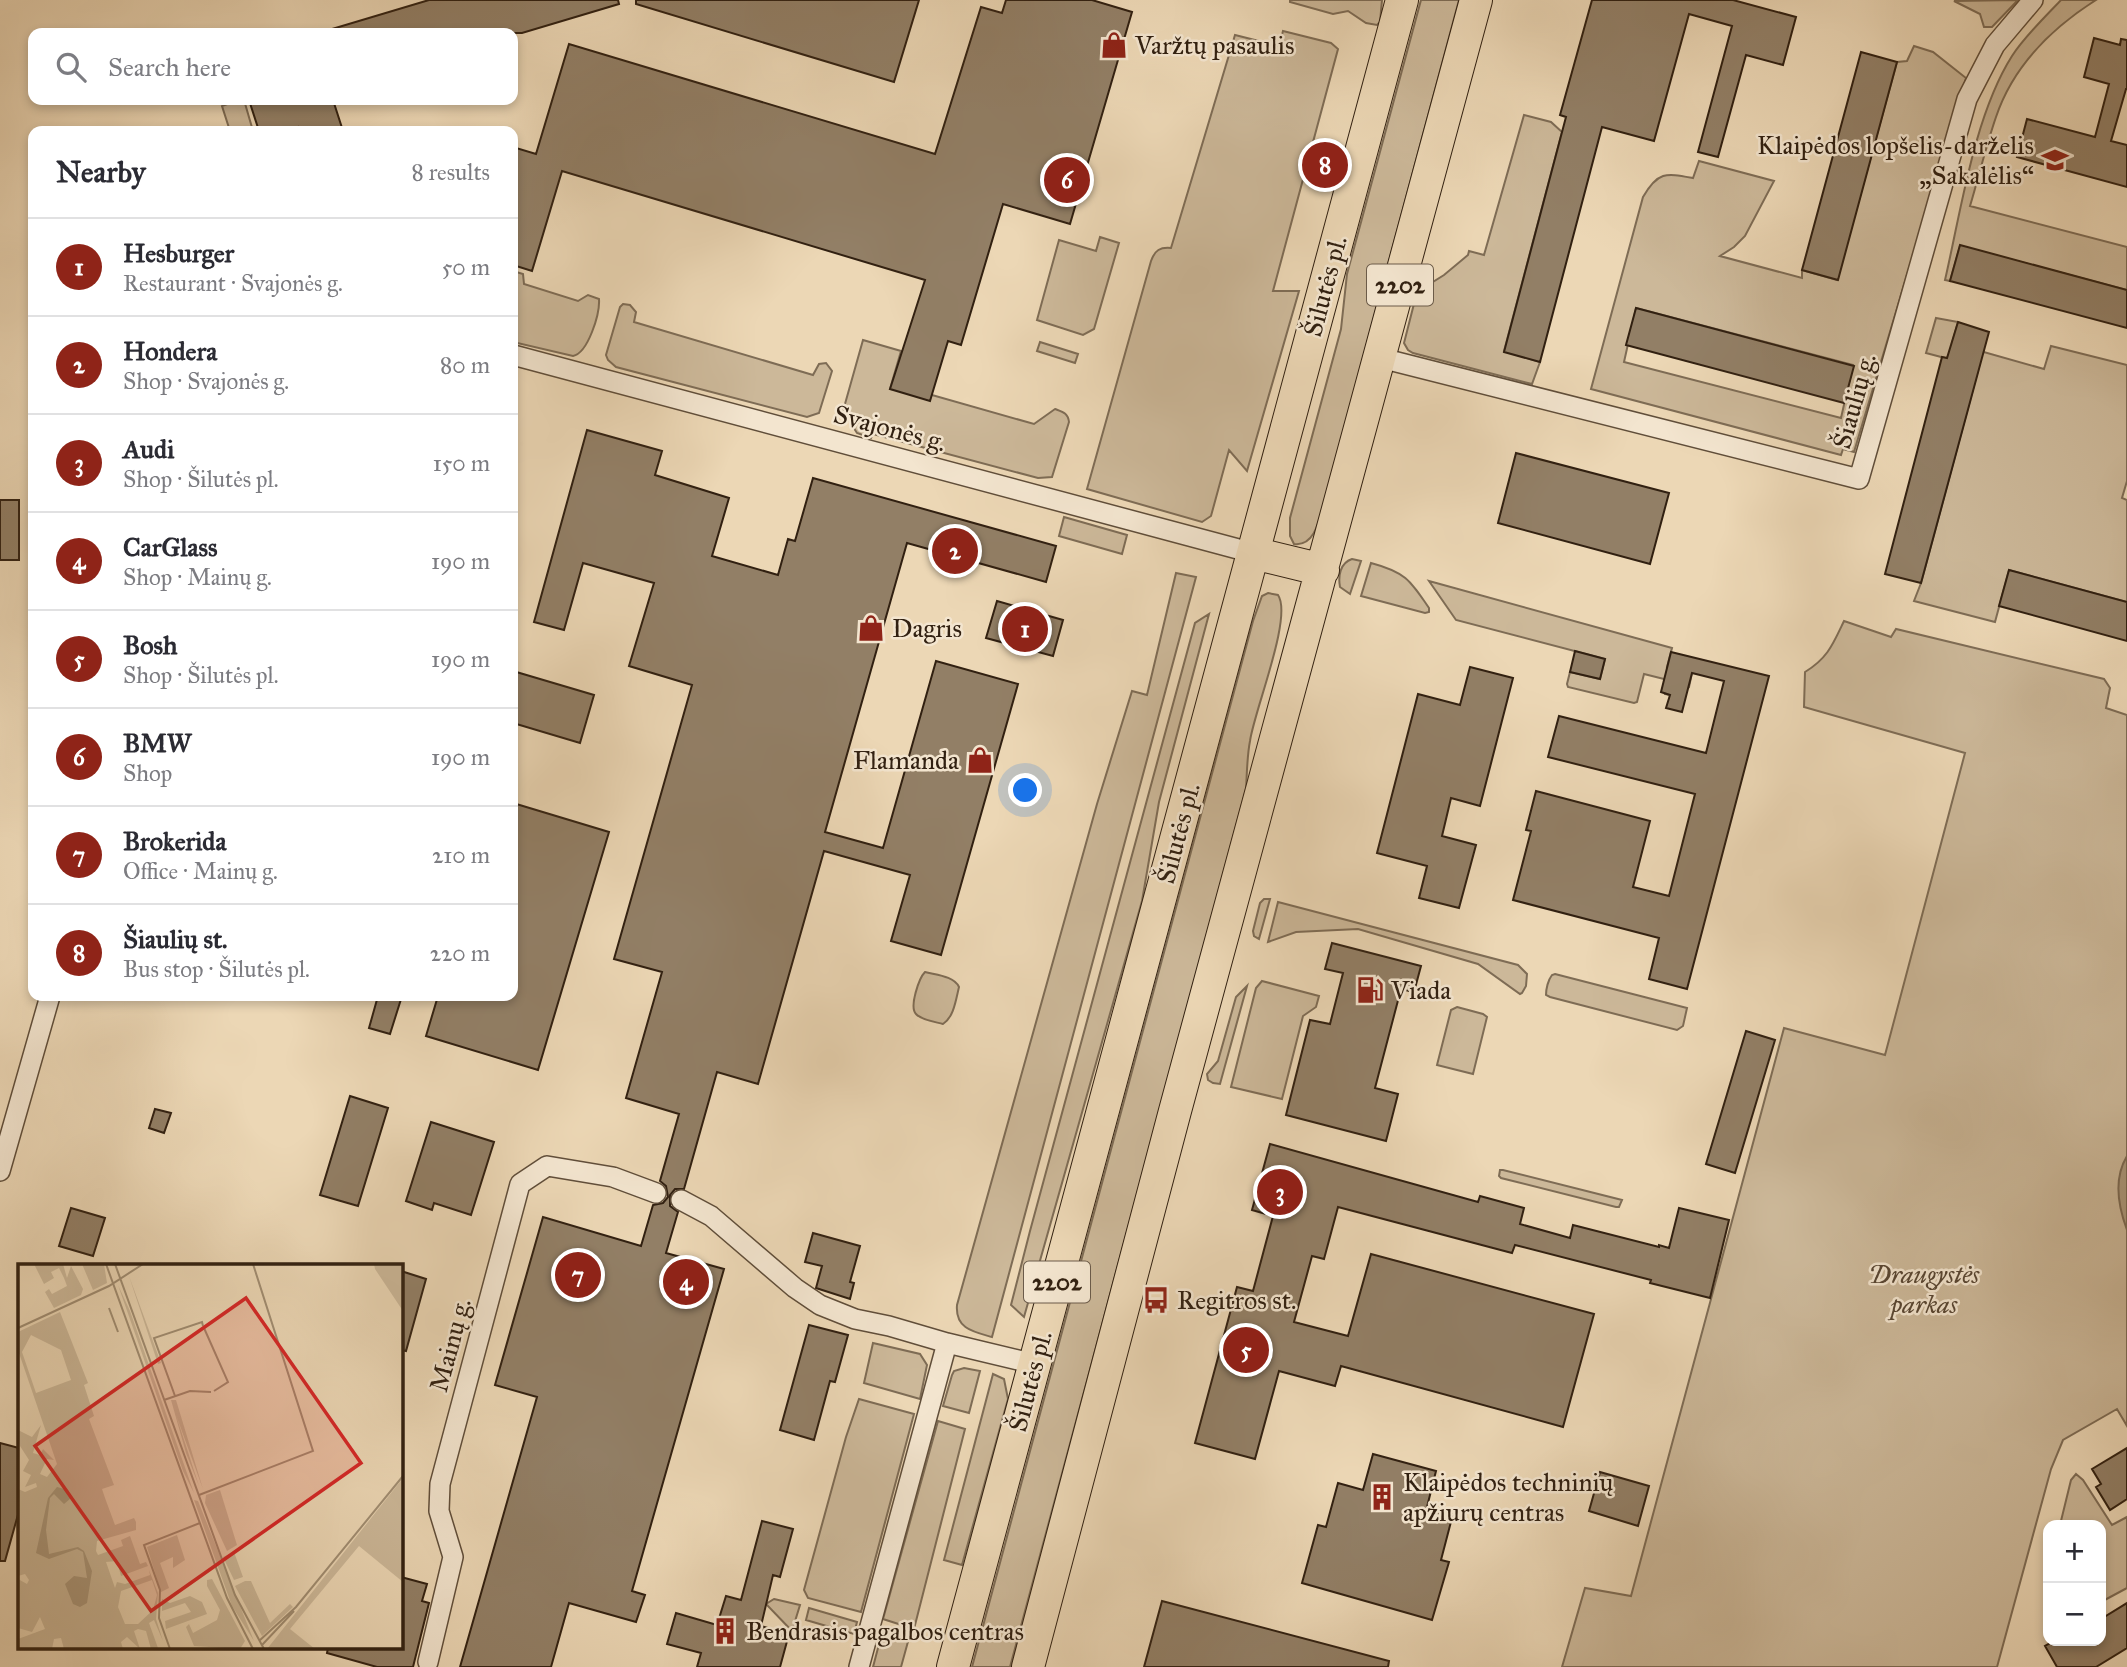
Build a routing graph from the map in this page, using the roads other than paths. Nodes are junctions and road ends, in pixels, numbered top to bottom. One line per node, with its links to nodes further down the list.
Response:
1 (1402, 0): 6 (main road, Šilutės pl. / 2202)
2 (1476, 0): 5 (main road, 2202)
3 (2033, 0): 5 (street, Šiaulių g.)
4 (518, 356): 6 (street, Svajonės g.)
5 (1381, 359): 7 (main road, 2202)
6 (1253, 553): 7 (main road); 13 (main road, Šilutės pl. / 2202)
7 (1322, 570): 17 (main road, 2202)
8 (49, 1001): 9 (street)
9 (0, 1171)
10 (656, 1192): 14 (street, Mainų g.)
11 (681, 1200): 12 (street)
12 (947, 1343): 13 (street); 15 (street)
13 (1035, 1364): 16 (main road, Šilutės pl. / 2202)
14 (428, 1662)
15 (859, 1667)
16 (953, 1667)
17 (1028, 1667)

